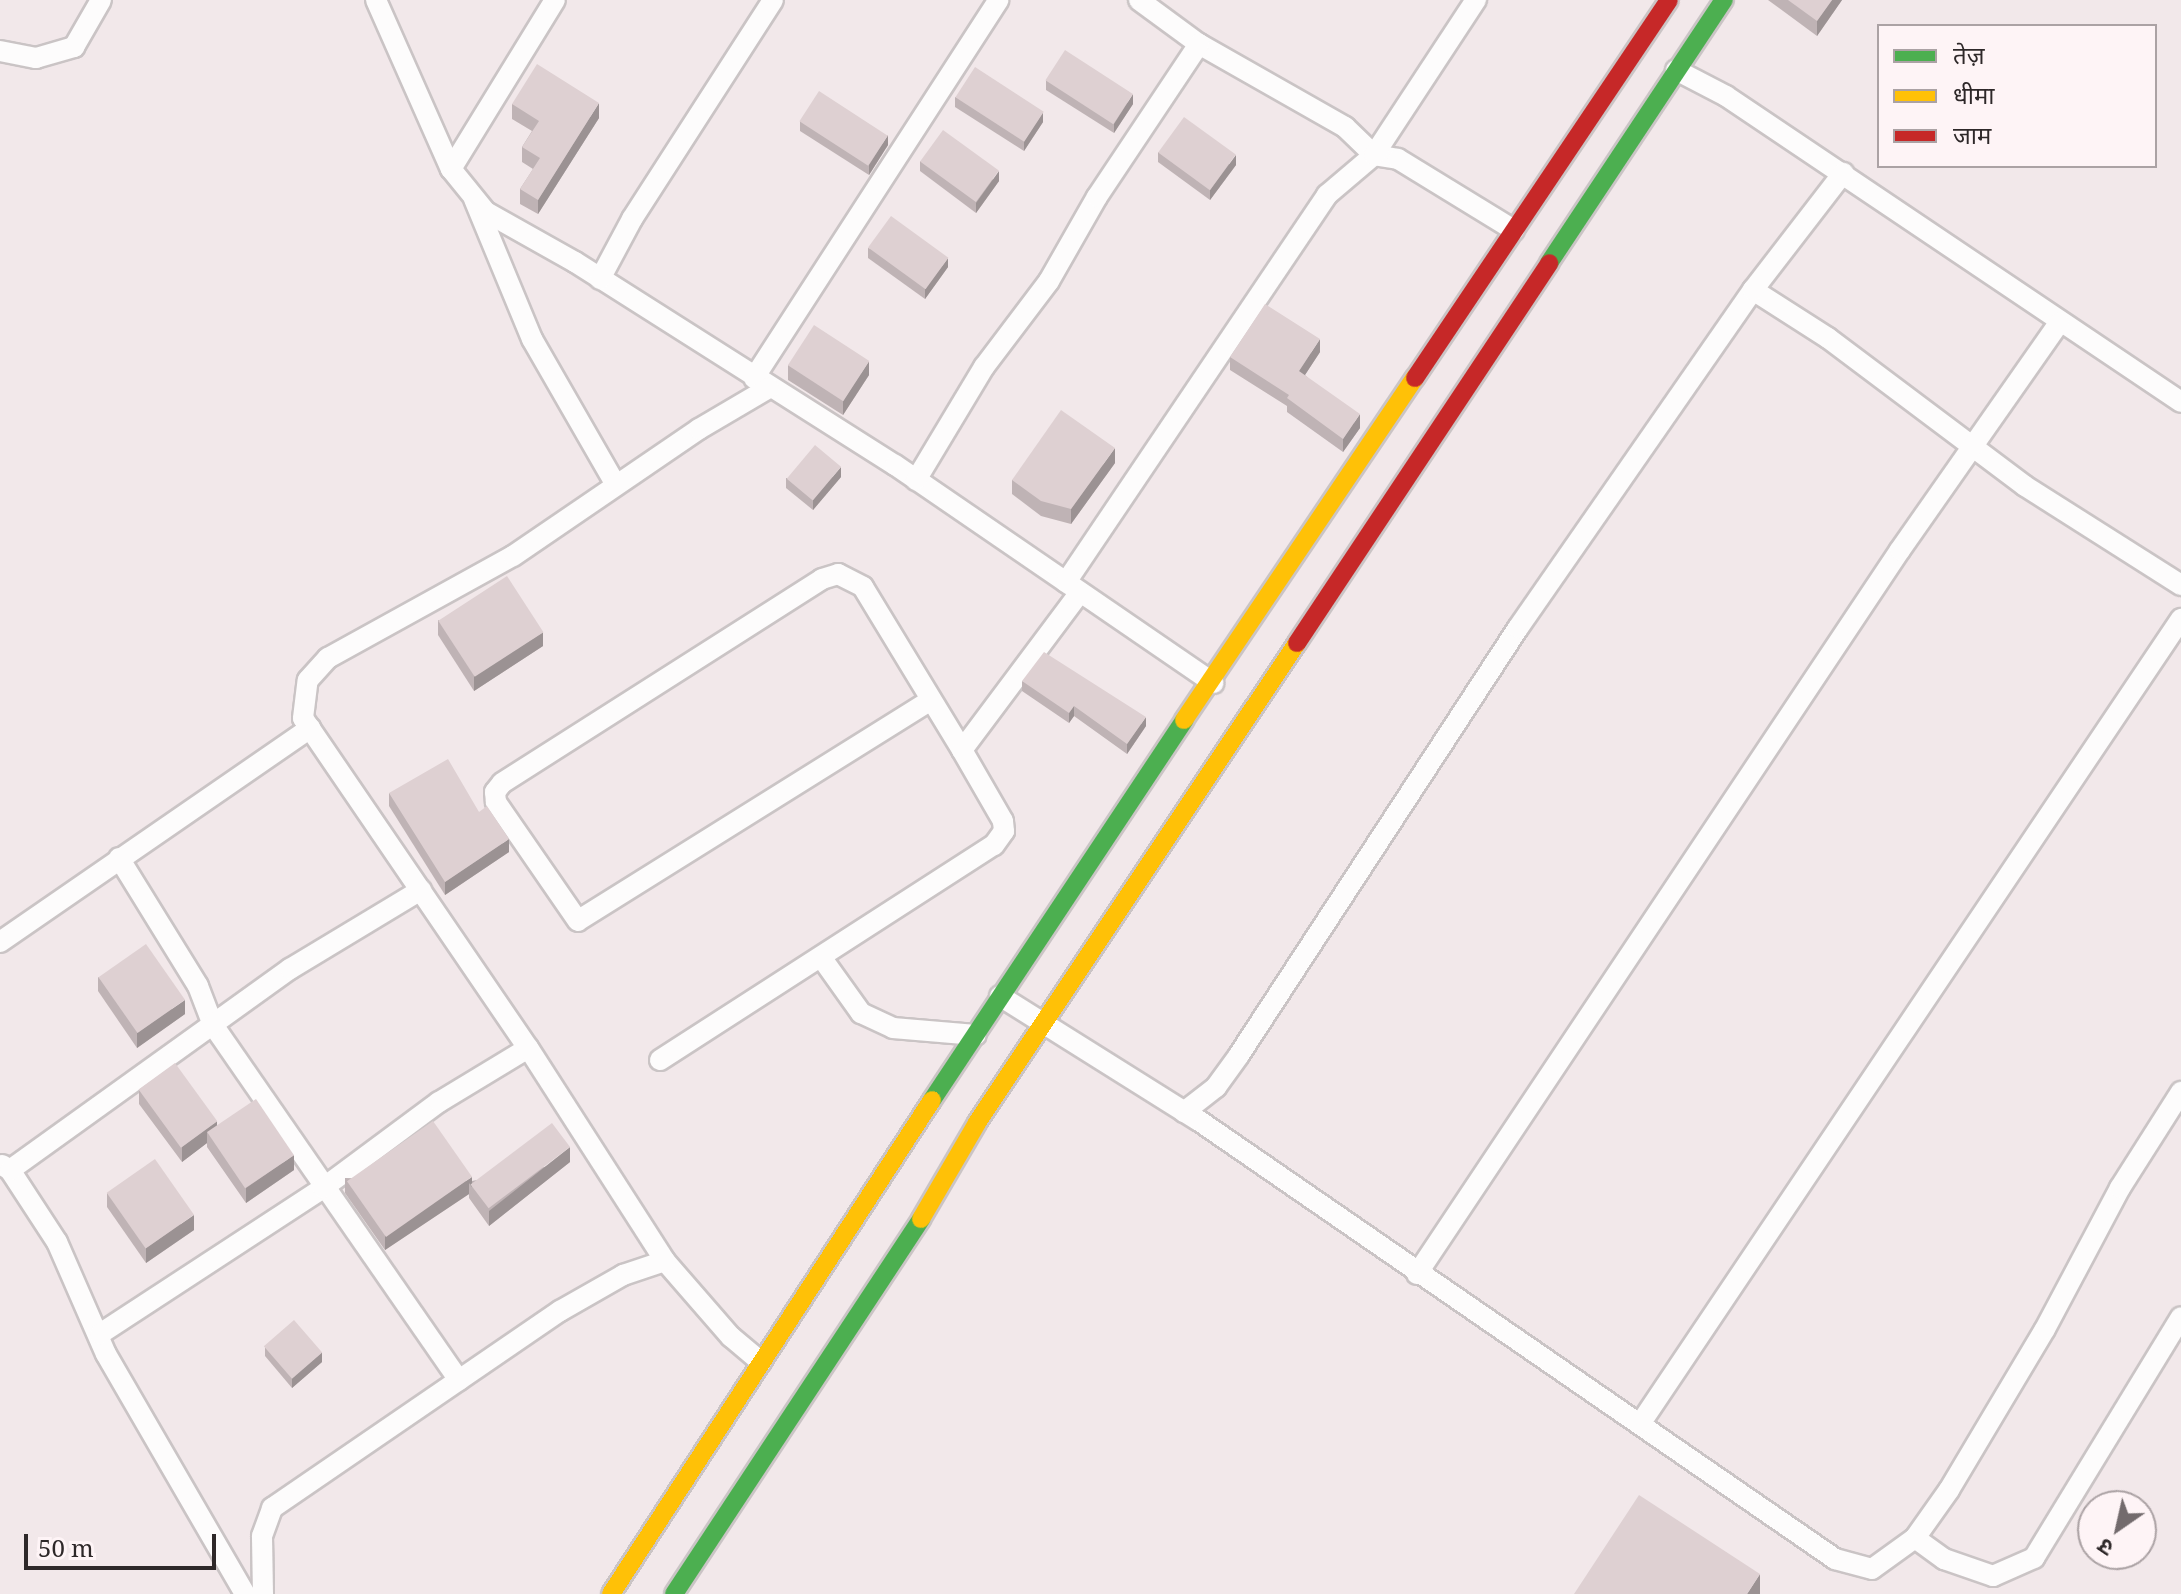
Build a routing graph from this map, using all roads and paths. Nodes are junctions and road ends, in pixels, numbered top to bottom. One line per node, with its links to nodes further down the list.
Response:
1 (101, 0): 11 (street)
2 (376, 0): 14 (street)
3 (555, 0): 14 (street)
4 (773, 0): 18 (street)
5 (999, 0): 21 (street)
6 (1139, 0): 10 (street)
7 (1476, 0): 13 (street)
8 (1669, 0): 17 (street)
9 (1724, 0): 12 (street)
10 (1199, 44): 13 (street); 24 (street)
11 (0, 51)
12 (1676, 70): 15 (street); 38 (street)
13 (1374, 155): 17 (street); 27 (street)
14 (451, 169): 16 (street)
15 (1843, 173): 19 (street); 20 (street)
16 (473, 196): 18 (street); 25 (street)
17 (1514, 230): 29 (street)
18 (600, 279): 21 (street)
19 (1753, 290): 23 (street); 44 (street)
20 (2059, 323): 22 (street); 23 (street)
21 (762, 383): 24 (street); 25 (street)
22 (2181, 402)
23 (1974, 449): 26 (street); 48 (street)
24 (916, 480): 27 (street)
25 (616, 485): 31 (street)
26 (2181, 585)
27 (1073, 587): 29 (street); 32 (street)
28 (2181, 619): 54 (street)
29 (1213, 683): 37 (street)
30 (931, 700): 30 (street); 32 (street)
31 (310, 728): 33 (street); 34 (street)
32 (962, 750): 36 (street)
33 (119, 858): 35 (street); 39 (street)
34 (421, 890): 39 (street); 41 (street)
35 (0, 942)
36 (821, 957): 40 (street); 42 (street)
37 (1000, 996): 38 (street); 40 (street)
38 (1045, 1023): 44 (street); 59 (street)
39 (213, 1025): 45 (street); 46 (street)
40 (976, 1035): 52 (street)
41 (528, 1048): 46 (street); 47 (street)
42 (660, 1060)
43 (2181, 1092): 55 (street)
44 (1184, 1112): 48 (street)
45 (5, 1167): 50 (street)
46 (323, 1188): 50 (street); 53 (street)
47 (665, 1261): 52 (street); 53 (street)
48 (1417, 1274): 54 (street)
49 (2181, 1317): 51 (street)
50 (100, 1334): 56 (street)
51 (2173, 1348): 55 (street)
52 (761, 1362): 58 (street)
53 (459, 1380): 57 (street)
54 (1640, 1424): 55 (street)
55 (1915, 1538)
56 (245, 1594)
57 (263, 1594)
58 (611, 1594)
59 (674, 1594)

